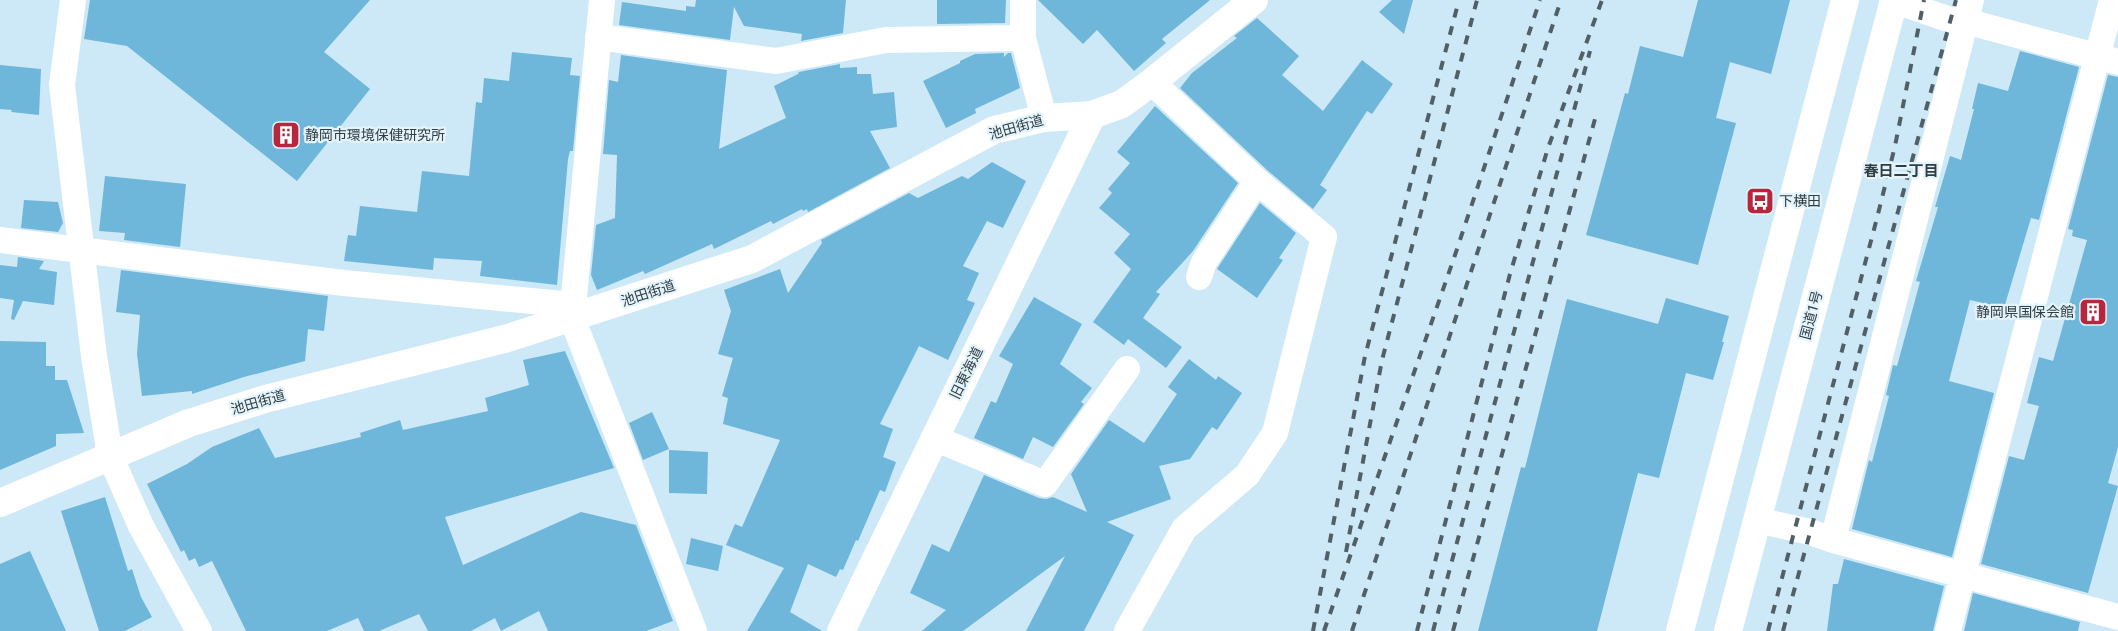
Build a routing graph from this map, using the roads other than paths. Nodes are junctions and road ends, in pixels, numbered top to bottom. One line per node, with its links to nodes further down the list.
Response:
1 (73, 0): 17 (street)
2 (602, 0): 9 (street)
3 (1023, 0): 10 (street)
4 (1254, 0): 12 (main road, 池田街道)
5 (1845, 0): 32 (main road)
6 (1893, 0): 8 (street); 24 (main road, 国道1号)
7 (2112, 0): 11 (street)
8 (1968, 11): 11 (street); 25 (street)
9 (598, 37): 10 (street); 19 (street)
10 (1023, 38): 14 (street)
11 (2107, 59): 26 (street)
12 (1152, 82): 13 (main road, 池田街道); 15 (street)
13 (1092, 115): 14 (main road, 池田街道); 21 (main road, 旧東海道)
14 (1044, 118): 19 (main road, 池田街道)
15 (1257, 181): 18 (street); 31 (street)
16 (0, 240): 17 (street)
17 (81, 249): 19 (street); 22 (street)
18 (1199, 277)
19 (572, 312): 22 (main road, 池田街道); 29 (street)
20 (1127, 370): 21 (street)
21 (934, 438): 30 (main road, 旧東海道)
22 (110, 456): 23 (main road, 池田街道); 28 (street)
23 (0, 504)
24 (1757, 520): 25 (street); 33 (main road, 国道1号)
25 (1833, 540): 26 (street)
26 (1963, 574): 27 (street); 34 (street)
27 (2118, 617)
28 (199, 631)
29 (694, 631)
30 (841, 631)
31 (1127, 631)
32 (1680, 631)
33 (1728, 631)
34 (1948, 631)

